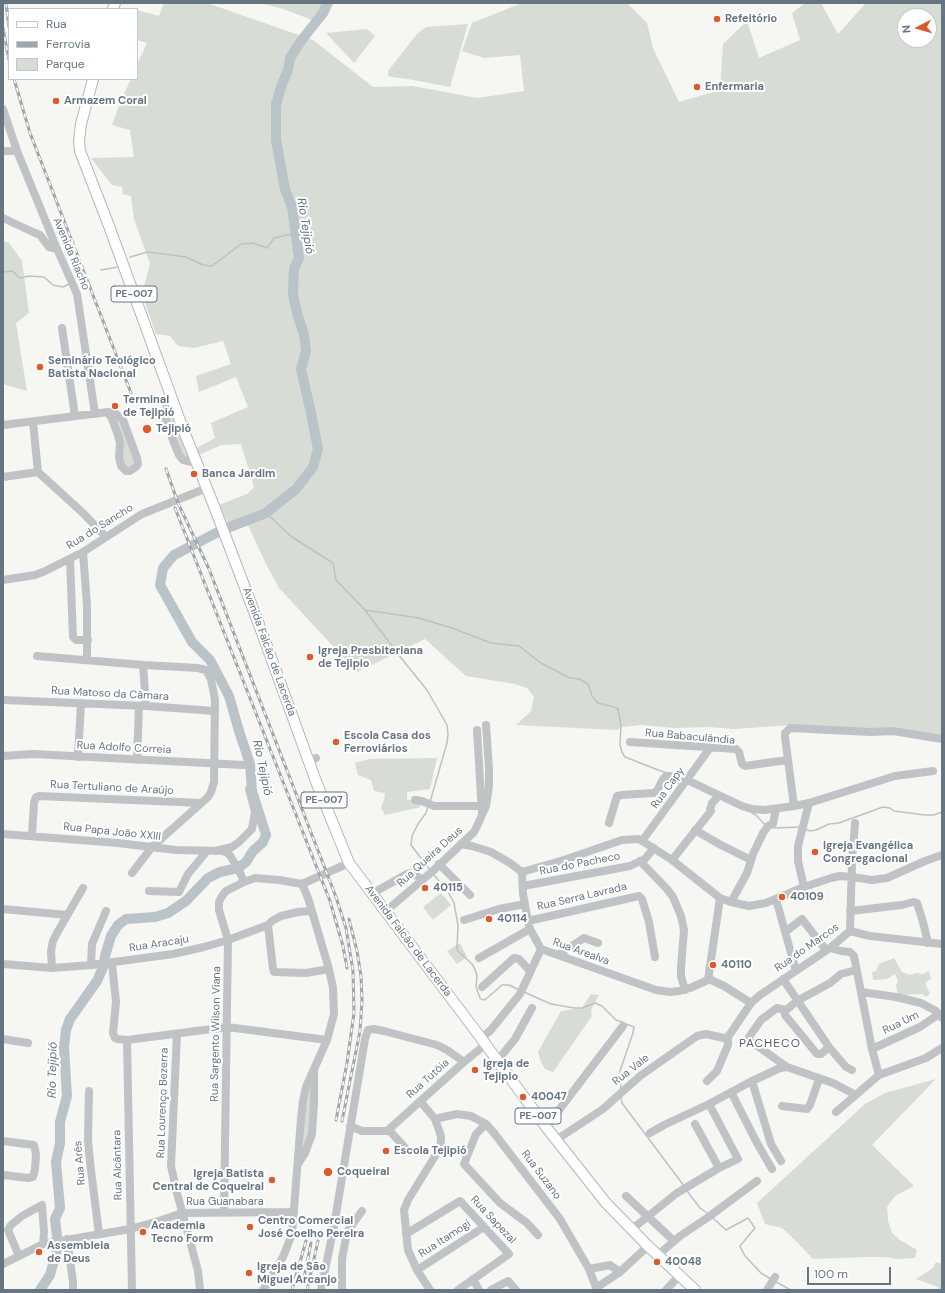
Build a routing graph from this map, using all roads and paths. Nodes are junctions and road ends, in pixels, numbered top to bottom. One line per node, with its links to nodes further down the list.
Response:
1 (93, 80): 15 (main road, PE-007)
2 (3, 109): 4 (street, Avenida Riacho)
3 (3, 151): 4 (street)
4 (17, 151): 6 (street, Avenida Riacho)
5 (3, 218): 6 (street)
6 (57, 249): 9 (street, Avenida Riacho)
7 (62, 328): 10 (street)
8 (108, 412): 8 (street); 9 (street)
9 (94, 414): 10 (street)
10 (74, 416): 11 (street)
11 (33, 422): 12 (street); 13 (street)
12 (3, 425)
13 (38, 472): 14 (street); 16 (street)
14 (3, 477)
15 (207, 488): 16 (street, Rua do Sancho); 64 (main road, Avenida Falcão de Lacerda / PE-007)
16 (106, 537): 17 (street, Rua do Sancho)
17 (83, 552): 18 (street, Rua do Sancho); 20 (street)
18 (70, 559): 19 (street, Rua do Sancho); 20 (street)
19 (3, 580)
20 (88, 640): 22 (street)
21 (38, 656): 22 (street)
22 (87, 660): 23 (street)
23 (143, 665): 26 (street); 27 (street)
24 (3, 700): 25 (street, Rua Matoso da Câmara)
25 (81, 703): 26 (street, Rua Matoso da Câmara); 34 (street)
26 (143, 706): 27 (street, Rua Matoso da Câmara); 35 (street)
27 (215, 711): 37 (street)
28 (486, 725): 47 (street, Rua Queira Deus)
29 (476, 730): 47 (street, Rua Queira Deus)
30 (942, 739): 36 (street)
31 (630, 742): 32 (street, Rua Babaculândia)
32 (710, 748): 36 (street, Rua Babaculândia); 40 (street, Rua Capy)
33 (3, 756): 34 (street, Rua Adolfo Correia)
34 (78, 757): 35 (street, Rua Adolfo Correia)
35 (137, 760): 37 (street, Rua Adolfo Correia)
36 (786, 760): 46 (street)
37 (214, 763): 38 (street, Rua Adolfo Correia); 44 (street)
38 (244, 765)
39 (933, 772): 45 (street)
40 (686, 781): 48 (street); 49 (street); 54 (street, Rua Capy)
41 (249, 789): 59 (street, Rua Papa João XXIII)
42 (716, 798): 51 (street)
43 (415, 800): 47 (street)
44 (201, 803): 53 (street, Rua Tertuliano de Araújo); 56 (street)
45 (809, 803): 46 (street); 74 (street)
46 (794, 806): 48 (street)
47 (483, 809): 55 (street, Rua Queira Deus)
48 (776, 809): 62 (street)
49 (609, 823)
50 (855, 823): 68 (street)
51 (695, 830): 61 (street); 62 (street)
52 (3, 834): 53 (street, Rua Papa João XXIII)
53 (32, 835): 56 (street, Rua Papa João XXIII)
54 (642, 841): 57 (street); 66 (street)
55 (461, 844): 65 (street, Rua Queira Deus); 66 (street)
56 (152, 847): 58 (street, Rua Papa João XXIII); 67 (street)
57 (654, 848): 61 (street); 63 (street)
58 (207, 851): 59 (street, Rua Papa João XXIII); 76 (street)
59 (218, 851): 71 (street, Rua Papa João XXIII)
60 (942, 855): 68 (street)
61 (672, 860): 80 (street)
62 (751, 860): 82 (street)
63 (640, 862): 73 (street, Rua do Pacheco); 115 (street)
64 (349, 863): 72 (street); 78 (main road, Avenida Falcão de Lacerda / PE-007)
65 (437, 867): 70 (street, Rua Queira Deus); 79 (street)
66 (522, 872): 73 (street, Rua Arealva)
67 (132, 873)
68 (852, 877): 74 (street); 88 (street)
69 (399, 879): 70 (street); 77 (street); 78 (street)
70 (424, 879): 77 (street, Rua Queira Deus)
71 (244, 882): 72 (street, Rua Sargento Wilson Viana); 95 (street, Rua Sargento Wilson Viana)
72 (302, 884): 86 (street)
73 (523, 886): 83 (street, Rua Arealva)
74 (804, 887): 81 (street)
75 (83, 888): 89 (street)
76 (149, 890)
77 (408, 891): 87 (street, Rua Queira Deus)
78 (373, 893): 87 (main road, Avenida Falcão de Lacerda / PE-007)
79 (470, 895)
80 (720, 898): 82 (street); 113 (street)
81 (776, 899): 82 (street); 94 (street)
82 (731, 902)
83 (525, 904): 90 (street); 92 (street, Rua Arealva)
84 (3, 909): 89 (street)
85 (106, 911): 106 (street)
86 (312, 911): 91 (street, Rua Aracaju); 108 (street)
87 (386, 911): 129 (main road, Avenida Falcão de Lacerda / PE-007)
88 (850, 911): 93 (street); 97 (street)
89 (67, 915): 107 (street)
90 (464, 920)
91 (268, 925): 95 (street, Rua Aracaju); 108 (street)
92 (529, 925): 99 (street, Rua Arealva); 102 (street, Rua Serra Lavrada); 103 (street, Rua Serra Lavrada)
93 (850, 931): 97 (street, Rua do Marcos); 100 (street, Rua do Marcos)
94 (784, 932): 100 (street); 111 (street)
95 (228, 940): 104 (street, Rua Aracaju); 123 (street, Rua Sargento Wilson Viana)
96 (598, 943): 101 (street)
97 (928, 943): 98 (street, Rua do Marcos)
98 (942, 944)
99 (541, 949): 101 (street, Rua Arealva); 110 (street, Rua Tutóia)
100 (828, 949): 109 (street); 111 (street, Rua do Marcos)
101 (558, 955): 115 (street, Rua Arealva)
102 (654, 957)
103 (479, 958)
104 (112, 963): 106 (street, Rua Aracaju); 127 (street)
105 (3, 964): 107 (street, Rua Aracaju)
106 (92, 965): 107 (street, Rua Aracaju)
107 (52, 968)
108 (329, 969): 128 (street)
109 (856, 970): 116 (street); 117 (street)
110 (530, 971): 114 (street); 129 (street, Rua Tutóia)
111 (796, 971): 112 (street, Rua do Marcos)
112 (783, 979): 117 (street); 118 (street, Rua do Marcos)
113 (708, 980): 115 (street, Rua Arealva); 118 (street)
114 (482, 987)
115 (685, 990)
116 (861, 992): 121 (street); 133 (street)
117 (797, 1001): 120 (street); 131 (street)
118 (751, 1003): 125 (street)
119 (532, 1008): 134 (street)
120 (785, 1012): 131 (street); 136 (street)
121 (940, 1016): 133 (street, Rua Um)
122 (623, 1026): 154 (street)
123 (227, 1027): 124 (street); 128 (street); 168 (street, Rua Sargento Wilson Viana)
124 (176, 1034): 127 (street); 170 (street, Rua Lourenço Bezerra)
125 (727, 1037): 141 (street); 157 (street, Rua Vale)
126 (3, 1038): 130 (street)
127 (127, 1040): 173 (street, Rua Alcântara)
128 (327, 1040): 137 (street)
129 (483, 1041): 134 (main road, Avenida Falcão de Lacerda / PE-007); 135 (street, Rua Tutóia)
130 (28, 1043)
131 (829, 1047): 138 (street)
132 (942, 1048): 139 (street)
133 (872, 1049): 139 (street)
134 (497, 1061): 154 (main road, Avenida Falcão de Lacerda / PE-007)
135 (464, 1062): 146 (street, Rua Tutóia); 153 (street)
136 (787, 1067): 140 (street); 142 (street)
137 (314, 1068): 161 (street); 161 (street)
138 (852, 1070)
139 (879, 1075): 145 (street)
140 (819, 1079): 145 (street); 148 (street)
141 (706, 1081)
142 (752, 1081): 144 (street); 160 (street)
143 (89, 1091): 175 (street, Rua Arês)
144 (731, 1092): 147 (street); 163 (street)
145 (856, 1095): 149 (street)
146 (420, 1101): 150 (street); 155 (street, Rua Tutóia)
147 (709, 1104): 156 (street); 162 (street)
148 (782, 1106)
149 (836, 1112)
150 (435, 1119): 151 (street, Rua Suzano); 176 (street)
151 (486, 1124): 177 (street); 185 (street, Rua Suzano)
152 (695, 1124): 162 (street)
153 (350, 1126): 155 (street); 197 (street)
154 (546, 1127): 157 (main road, Avenida Falcão de Lacerda / PE-007)
155 (388, 1131): 159 (street)
156 (650, 1133)
157 (556, 1140): 174 (main road, Avenida Falcão de Lacerda / PE-007)
158 (3, 1141): 164 (street)
159 (408, 1151)
160 (781, 1161)
161 (298, 1165): 169 (street)
162 (719, 1168): 171 (street)
163 (772, 1169)
164 (3, 1175)
165 (757, 1181): 179 (street)
166 (626, 1196): 171 (street)
167 (362, 1211): 198 (street)
168 (224, 1212): 169 (street, Rua Guanabara); 170 (street, Rua Guanabara)
169 (294, 1212): 196 (street)
170 (182, 1213): 173 (street, Rua Guanabara); 195 (street, Rua Lourenço Bezerra)
171 (648, 1216): 174 (street); 179 (street)
172 (484, 1227): 176 (street, Rua Sapezal); 186 (street, Rua Itamogi); 190 (street, Rua Sapezal)
173 (130, 1229): 175 (street, Rua Guanabara); 194 (street, Rua Alcântara)
174 (632, 1229): 181 (main road, Avenida Falcão de Lacerda / PE-007)
175 (99, 1234): 178 (street, Rua Guanabara)
176 (406, 1234): 186 (street)
177 (538, 1235)
178 (66, 1239): 180 (street, Rua Guanabara); 193 (street)
179 (674, 1242): 183 (street)
180 (45, 1243): 182 (street); 182 (street)
181 (648, 1246): 183 (main road, Avenida Falcão de Lacerda / PE-007); 187 (street)
182 (19, 1256): 184 (street)
183 (658, 1256): 188 (main road, Avenida Falcão de Lacerda / PE-007)
184 (3, 1264)
185 (589, 1269): 187 (street); 192 (street, Rua Suzano)
186 (417, 1270): 199 (street)
187 (620, 1272): 192 (street)
188 (679, 1276): 204 (street); 205 (main road, Avenida Falcão de Lacerda / PE-007)
189 (776, 1277): 191 (street)
190 (473, 1279): 200 (street); 201 (street)
191 (768, 1288)
192 (597, 1289)
193 (73, 1290)
194 (132, 1290)
195 (200, 1290)
196 (263, 1290)
197 (321, 1290)
198 (342, 1290)
199 (430, 1290)
200 (458, 1290)
201 (479, 1290)
202 (491, 1290): 203 (street)
203 (516, 1290)
204 (666, 1290)
205 (695, 1290)

